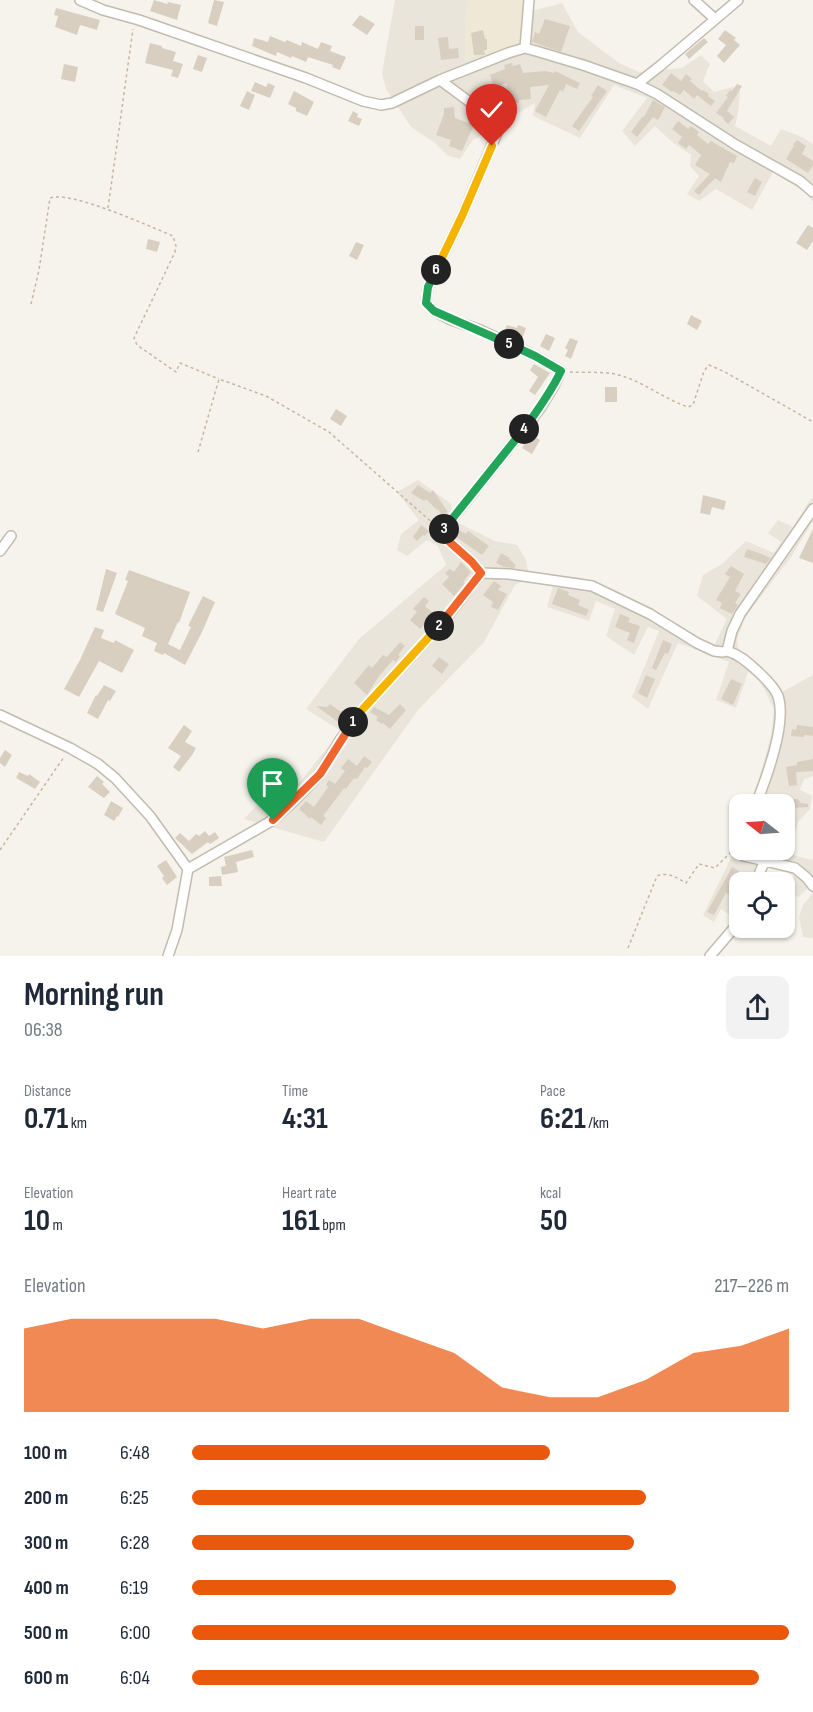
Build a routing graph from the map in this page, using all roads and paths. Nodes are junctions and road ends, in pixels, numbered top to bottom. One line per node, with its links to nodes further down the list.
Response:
1 (80, 0): 5 (street)
2 (529, 0): 7 (street)
3 (694, 0): 6 (street)
4 (738, 0): 6 (street)
5 (134, 19): 8 (street); 11 (path)
6 (715, 19): 9 (street)
7 (525, 48): 8 (street); 9 (street)
8 (440, 80): 13 (street)
9 (637, 84): 10 (street)
10 (813, 192)
11 (108, 209): 12 (path); 14 (path)
12 (31, 304)
13 (561, 371): 15 (path); 18 (street)
14 (219, 379): 16 (path); 18 (path)
15 (813, 422)
16 (198, 452)
17 (813, 508): 22 (street)
18 (442, 532): 21 (street)
19 (11, 536): 20 (street)
20 (0, 551)
21 (481, 573): 22 (street); 30 (street)
22 (727, 651): 25 (street)
23 (0, 716): 24 (street)
24 (70, 748): 26 (path); 30 (street)
25 (760, 794)
26 (0, 850)
27 (729, 855): 34 (path)
28 (757, 860): 29 (street)
29 (764, 862): 31 (street); 32 (street)
30 (188, 869): 35 (street)
31 (760, 872)
32 (813, 886)
33 (729, 934): 36 (street)
34 (628, 948)
35 (168, 956)
36 (710, 956)

